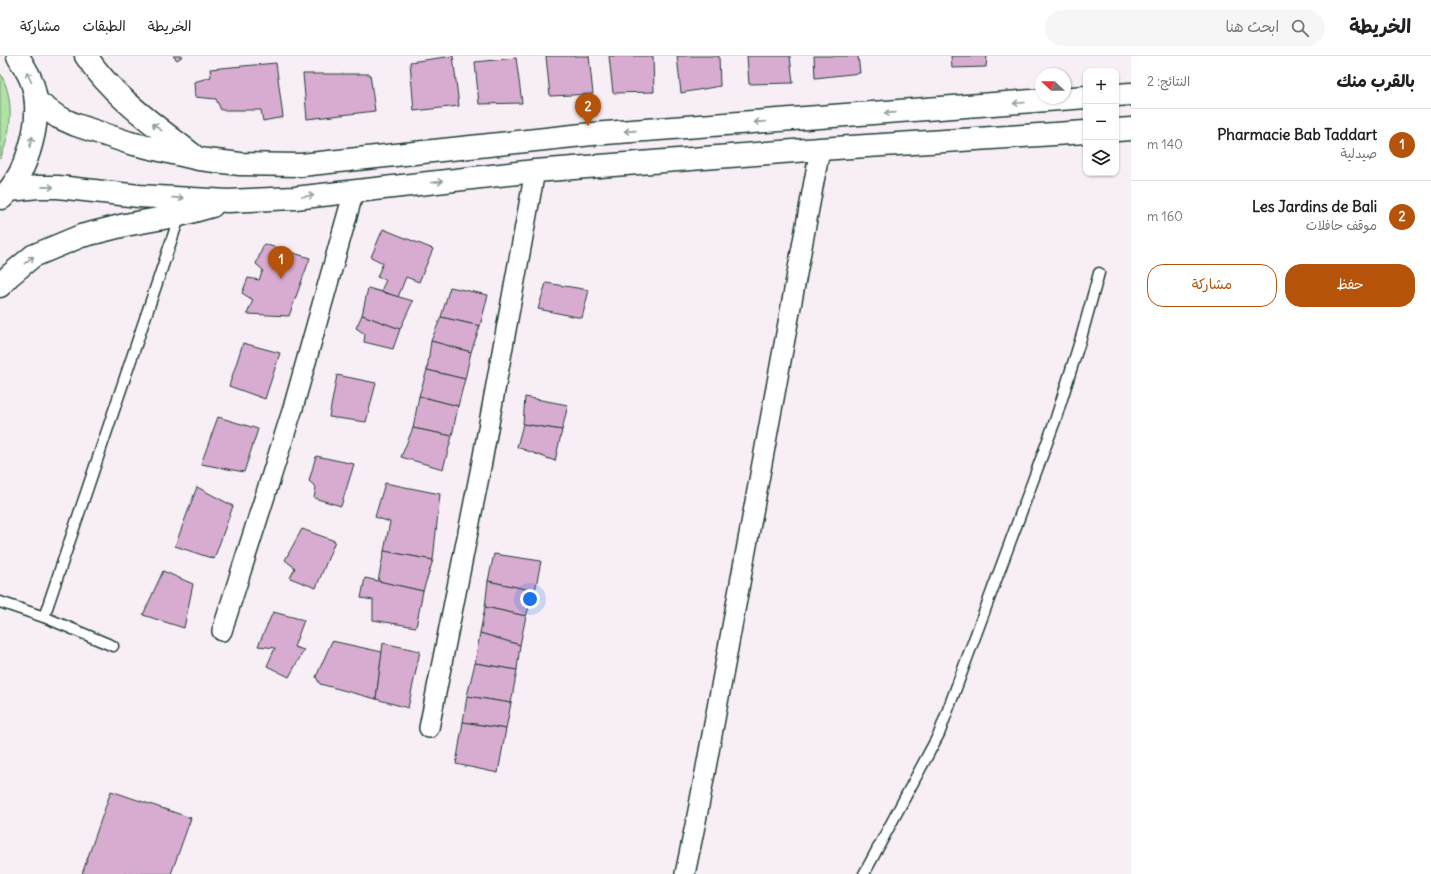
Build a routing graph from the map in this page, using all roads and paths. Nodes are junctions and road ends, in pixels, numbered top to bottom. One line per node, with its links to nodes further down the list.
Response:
1 (18, 56): 6 (main road, one-way to 1)
2 (86, 56): 11 (main road, one-way to 2)
3 (1131, 94): 4 (main road)
4 (1119, 95)
5 (1083, 97): 11 (main road, one-way to 11)
6 (36, 101): 11 (main road); 14 (main road, one-way to 6)
7 (1131, 129): 8 (main road)
8 (1119, 130)
9 (1083, 132): 10 (main road)
10 (820, 149): 12 (main road); 24 (street)
11 (199, 159)
12 (535, 171): 13 (main road, one-way to 12); 23 (street)
13 (354, 191): 15 (main road, one-way to 13); 21 (street)
14 (5, 195): 15 (main road, one-way to 15)
15 (228, 201): 16 (main road)
16 (180, 215): 18 (main road, one-way to 16); 20 (lane)
17 (1099, 273): 25 (lane)
18 (0, 286)
19 (0, 602): 20 (lane)
20 (44, 617): 22 (lane)
21 (222, 631)
22 (113, 646)
23 (429, 728)
24 (686, 874)
25 (864, 874)

